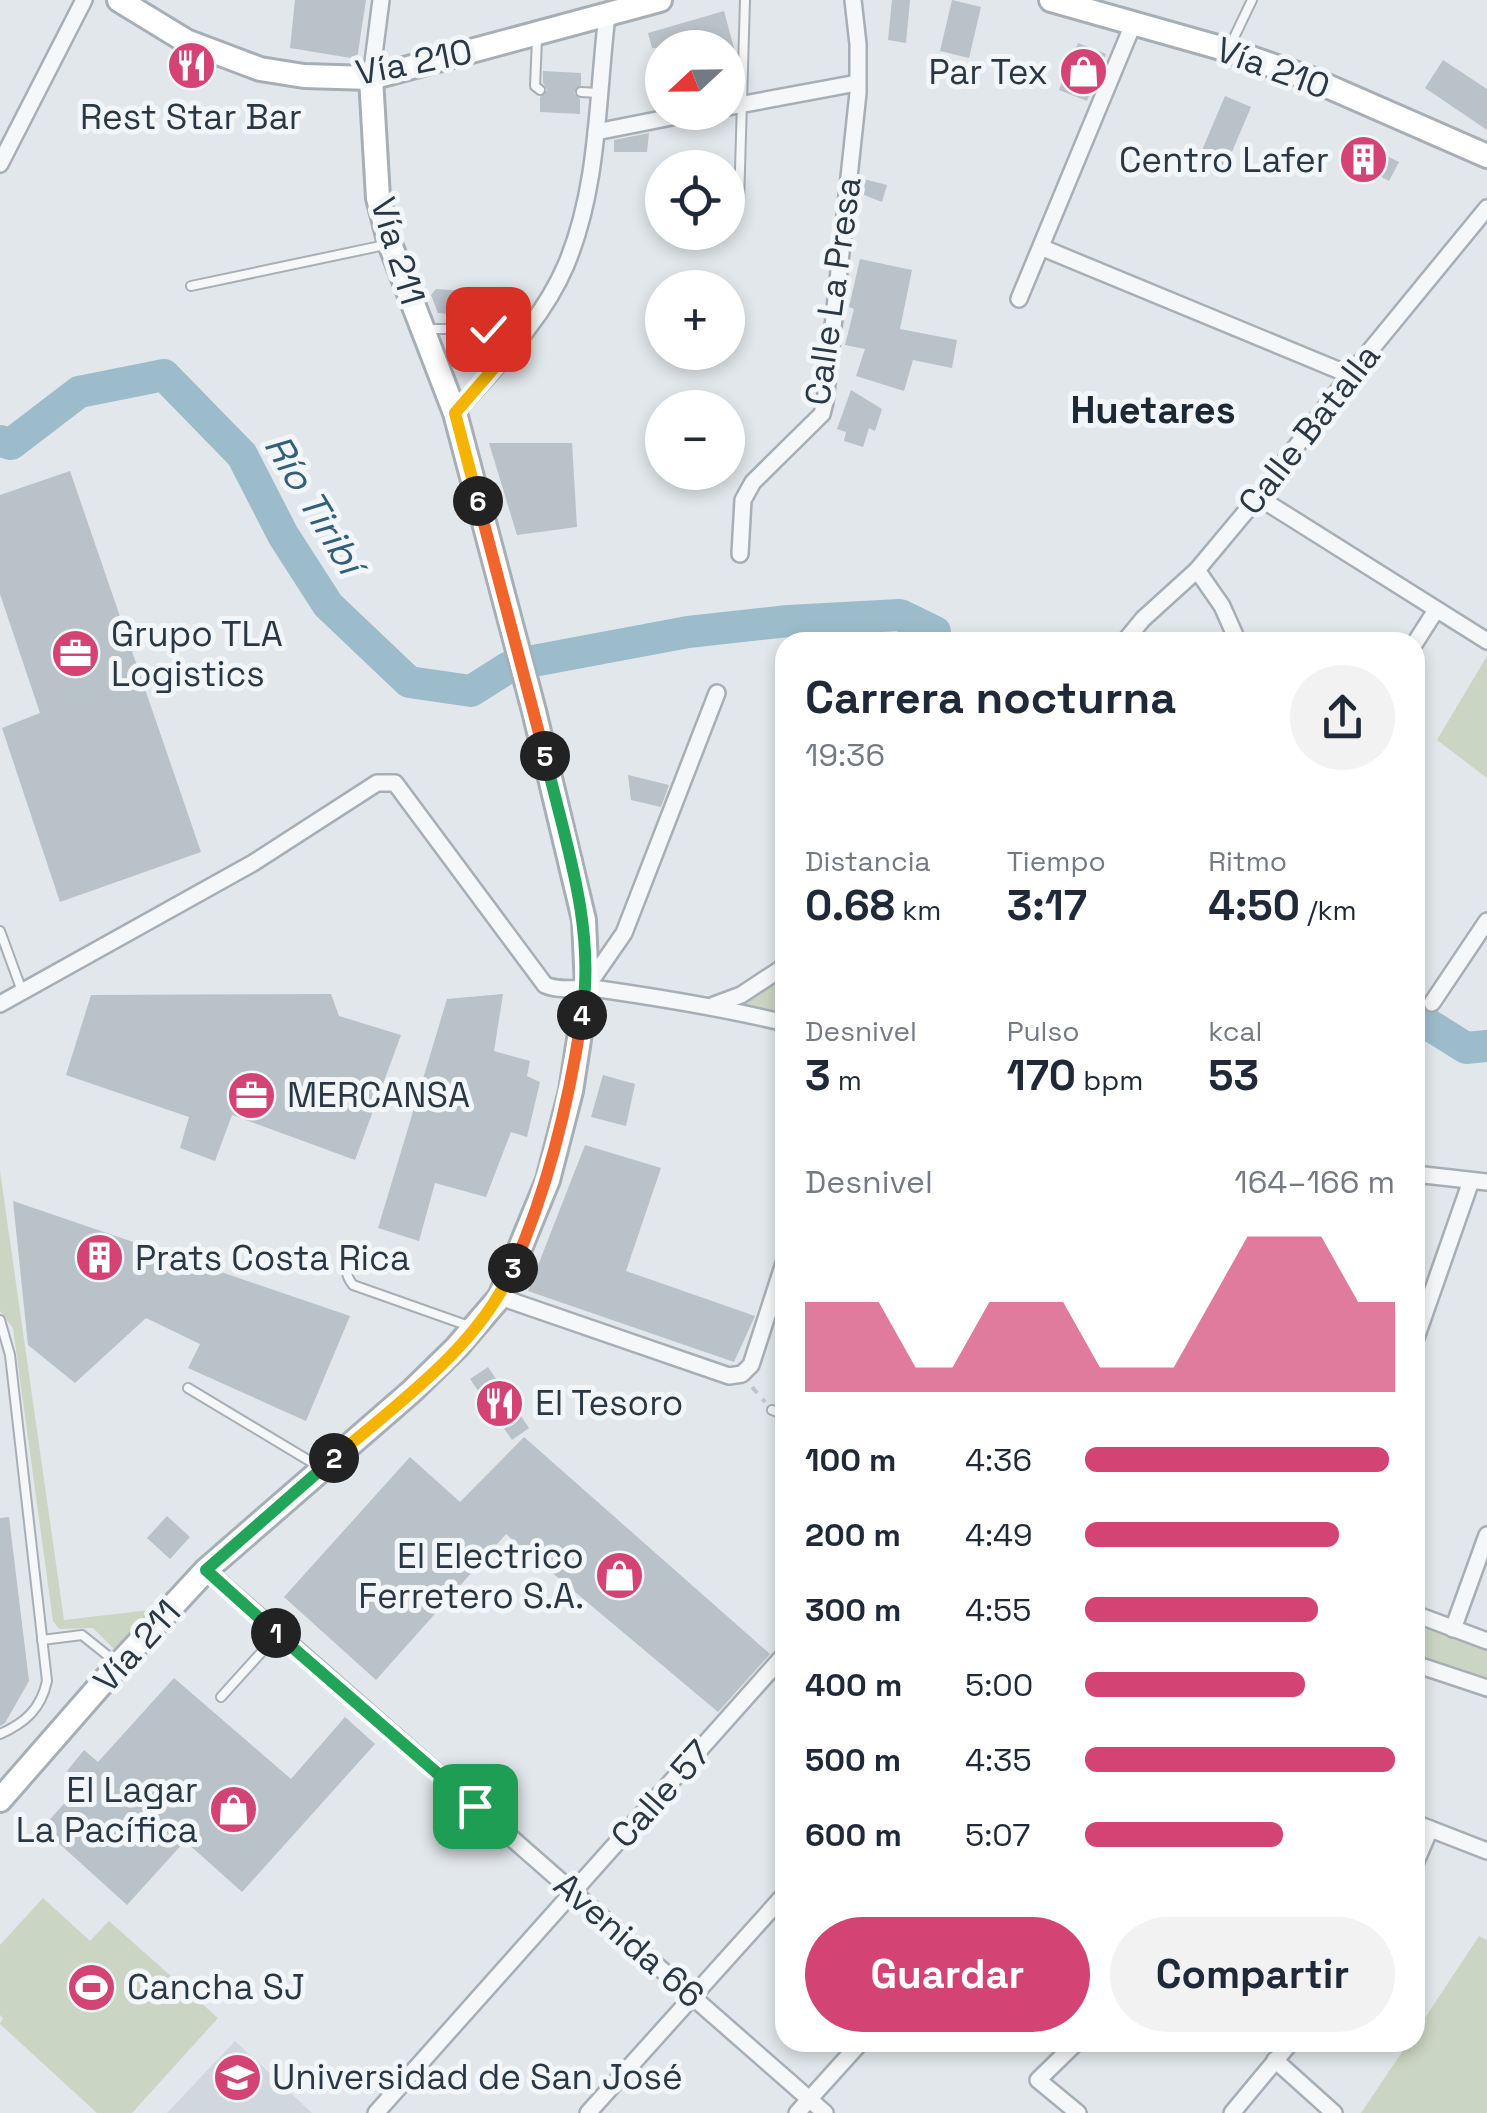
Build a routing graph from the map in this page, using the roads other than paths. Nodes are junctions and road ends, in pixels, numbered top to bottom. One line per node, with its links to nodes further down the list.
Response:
1 (84, 0): 23 (street)
2 (119, 0): 14 (main road, Vía 210)
3 (381, 0): 14 (street)
4 (660, 0): 9 (main road, Vía 210)
5 (746, 0): 11 (lane)
6 (853, 0): 15 (street, Calle La Presa)
7 (1051, 0): 10 (main road, Vía 210)
8 (1252, 0): 13 (lane)
9 (607, 15): 12 (main road, Vía 210); 18 (street)
10 (1134, 22): 13 (main road, Vía 210); 26 (street)
11 (743, 30)
12 (537, 34): 14 (main road, Vía 210); 16 (lane)
13 (1228, 50): 22 (main road, Vía 210)
14 (371, 78): 25 (main road, Vía 211)
15 (858, 83): 19 (street); 36 (street, Calle La Presa)
16 (540, 90)
17 (580, 92): 18 (lane)
18 (599, 94): 21 (street)
19 (745, 103)
20 (645, 122): 21 (street)
21 (596, 132): 32 (street)
22 (1487, 156)
23 (0, 164)
24 (1487, 208): 33 (street, Calle Batalla)
25 (390, 244): 27 (lane); 29 (main road, Vía 211)
26 (1042, 248): 28 (street); 33 (street)
27 (190, 286)
28 (1019, 299)
29 (423, 329): 30 (lane); 34 (main road, Vía 211)
30 (462, 329)
31 (488, 329): 32 (lane)
32 (520, 338): 34 (street)
33 (1350, 375): 35 (street, Calle Batalla)
34 (455, 413): 47 (main road, Vía 211)
35 (1258, 497): 37 (street, Calle Batalla); 38 (street)
36 (740, 554)
37 (1197, 570): 39 (street, Calle Batalla); 40 (street)
38 (1436, 610): 41 (street); 42 (street)
39 (1133, 632)
40 (1234, 632)
41 (1422, 632)
42 (1487, 641)
43 (717, 693): 47 (street)
44 (1487, 921): 49 (street)
45 (0, 931): 48 (lane)
46 (775, 973): 51 (street)
47 (586, 988): 48 (street); 51 (street); 57 (main road, Vía 211)
48 (22, 991): 50 (street)
49 (1432, 1003)
50 (0, 1004)
51 (714, 1006): 52 (street)
52 (775, 1021)
53 (1425, 1175): 54 (street)
54 (1479, 1182): 58 (street)
55 (352, 1247): 60 (lane)
56 (775, 1291): 57 (street)
57 (500, 1298): 60 (main road, Vía 211)
58 (1425, 1316)
59 (0, 1320): 70 (lane)
60 (474, 1328): 64 (main road, Vía 211)
61 (188, 1388): 64 (lane)
62 (772, 1410): 63 (lane)
63 (775, 1411)
64 (322, 1468): 66 (main road, Vía 211)
65 (1487, 1535): 68 (street)
66 (206, 1570): 69 (street, Avenida 66); 72 (main road, Vía 211)
67 (1425, 1618): 68 (street)
68 (1453, 1629): 71 (street)
69 (277, 1635): 76 (lane); 81 (street, Avenida 66)
70 (42, 1640): 72 (lane); 77 (lane)
71 (1487, 1641)
72 (118, 1664): 78 (main road, Vía 211)
73 (775, 1665): 81 (street, Calle 57)
74 (1425, 1667): 75 (street)
75 (1487, 1688)
76 (221, 1697)
77 (0, 1734)
78 (0, 1800)
79 (1425, 1827): 80 (street)
80 (1487, 1851)
81 (574, 1892): 83 (street, Avenida 66); 89 (street, Calle 57)
82 (775, 1905): 83 (street)
83 (692, 1996): 88 (street, Avenida 66); 90 (street)
84 (852, 2052): 88 (street)
85 (1067, 2052): 93 (street)
86 (1283, 2052): 87 (street)
87 (1275, 2060): 94 (street); 95 (street)
88 (810, 2100): 91 (street); 92 (street, Avenida 66)
89 (376, 2113)
90 (588, 2113)
91 (797, 2113)
92 (825, 2113)
93 (1078, 2113)
94 (1232, 2113)
95 (1334, 2113)

